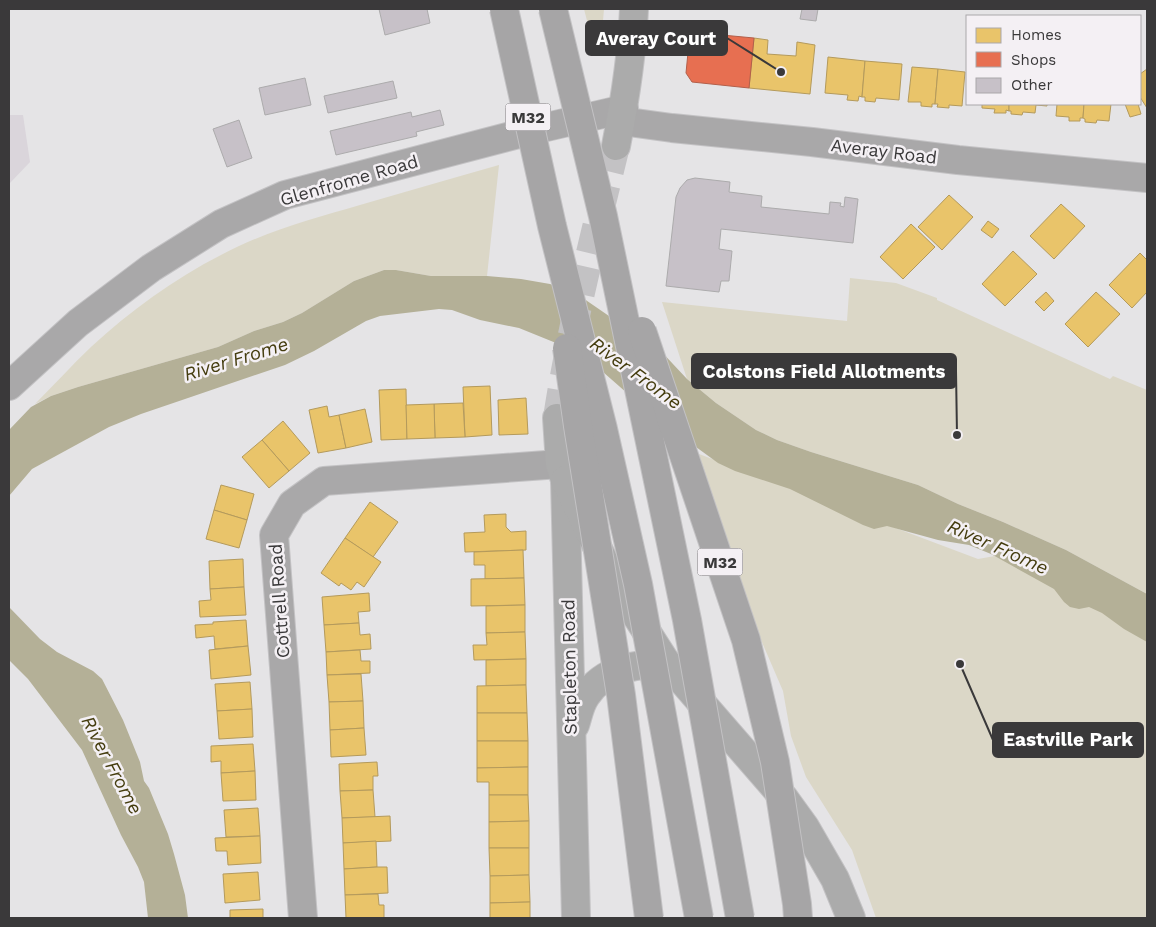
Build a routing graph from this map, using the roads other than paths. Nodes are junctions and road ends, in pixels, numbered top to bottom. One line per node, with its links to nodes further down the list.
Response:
1 (504, 9): 7 (highway, M32, bridge)
2 (553, 9): 6 (highway, M32, bridge)
3 (634, 9): 4 (main road)
4 (620, 125): 5 (street, Averay Road); 8 (street, Glenfrome Road)
5 (1147, 178)
6 (603, 216): 17 (highway, M32, bridge); 18 (highway, M32, bridge)
7 (552, 226): 15 (highway, M32, bridge); 16 (highway, M32, bridge)
8 (9, 386)
9 (557, 418): 10 (main road, Stapleton Road)
10 (562, 472): 11 (main road); 12 (main road, Stapleton Road); 13 (street, Cottrell Road)
11 (666, 662): 12 (main road); 19 (main road)
12 (571, 736): 14 (main road, Stapleton Road)
13 (303, 918)
14 (576, 918)
15 (649, 918)
16 (699, 918)
17 (740, 918)
18 (798, 918)
19 (850, 918)

